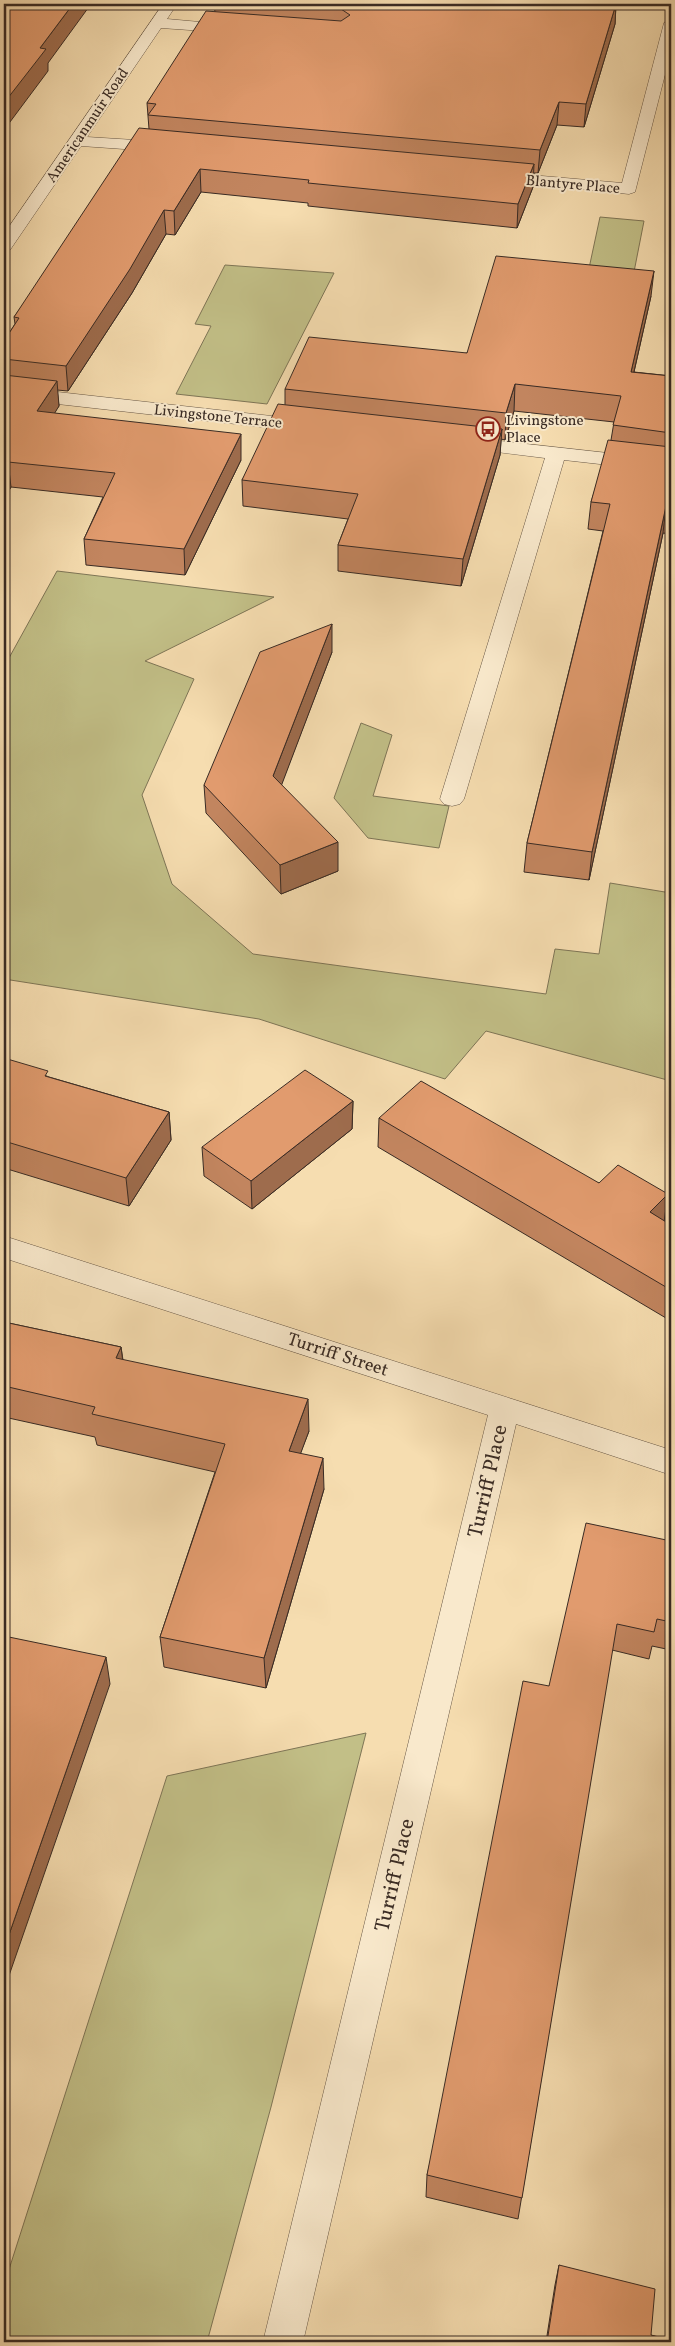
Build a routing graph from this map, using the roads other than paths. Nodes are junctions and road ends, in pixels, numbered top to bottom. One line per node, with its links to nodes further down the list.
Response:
1 (170, 4): 2 (street, Americanmuir Road)
2 (157, 23): 4 (street); 5 (street, Americanmuir Road)
3 (671, 23): 7 (street, Blantyre Place)
4 (244, 30)
5 (76, 141): 6 (street); 8 (street, Americanmuir Road)
6 (178, 148)
7 (484, 176)
8 (4, 246)
9 (4, 392): 10 (street, Livingstone Terrace)
10 (329, 428)
11 (447, 441): 12 (street)
12 (556, 453): 13 (street); 14 (street)
13 (671, 466)
14 (452, 799)
15 (4, 1247): 16 (street, Turriff Street)
16 (505, 1408): 17 (street, Turriff Street); 18 (street, Turriff Place)
17 (671, 1462)
18 (283, 2342)

